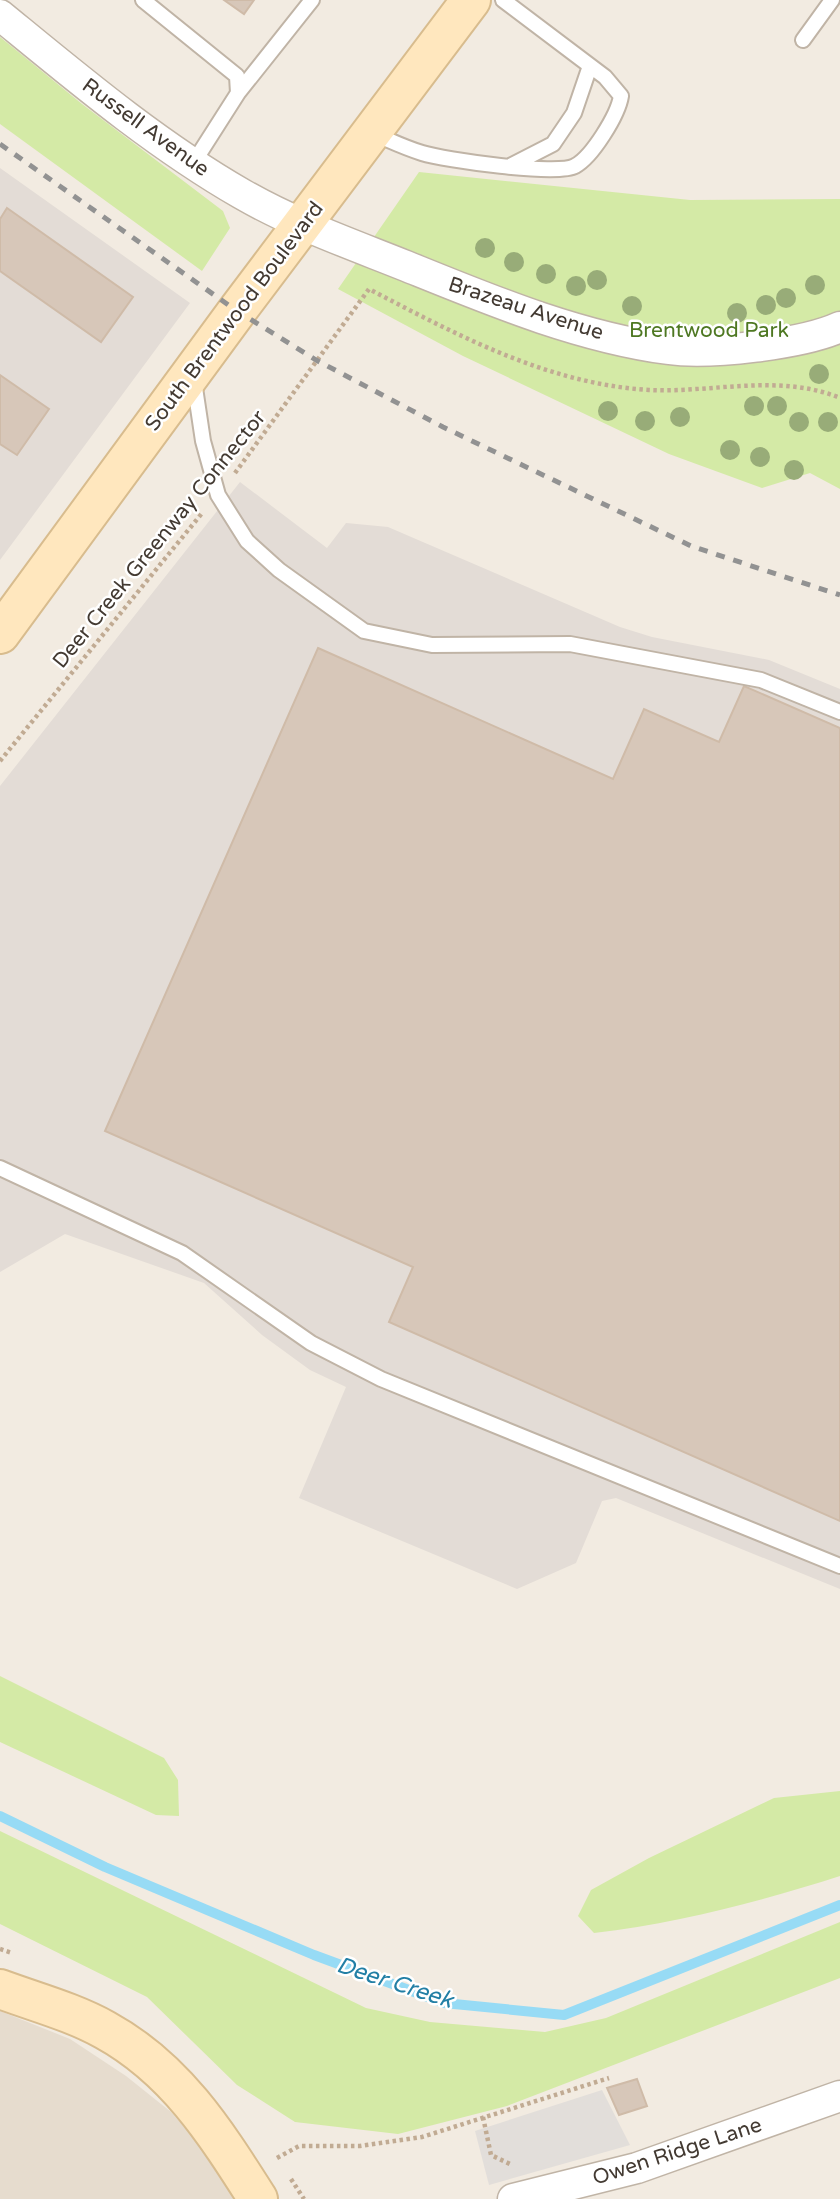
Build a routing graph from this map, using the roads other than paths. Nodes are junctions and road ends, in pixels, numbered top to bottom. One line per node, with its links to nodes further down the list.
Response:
1 (143, 0): 9 (lane)
2 (312, 0): 9 (lane)
3 (471, 0): 10 (main road, South Brentwood Boulevard)
4 (503, 0): 8 (lane)
5 (832, 0): 7 (lane)
6 (0, 15): 11 (street, Russell Avenue)
7 (803, 40)
8 (590, 66): 12 (lane); 12 (lane)
9 (238, 93): 11 (lane)
10 (371, 133): 12 (lane); 13 (main road, South Brentwood Boulevard)
11 (194, 162): 13 (street, Russell Avenue)
12 (511, 166)
13 (302, 225): 14 (street, Brazeau Avenue); 15 (main road, South Brentwood Boulevard)
14 (838, 329)
15 (193, 372): 16 (main road, South Brentwood Boulevard); 17 (lane)
16 (0, 634)
17 (840, 712)
18 (0, 1168): 19 (lane)
19 (840, 1566)
20 (0, 1989): 22 (main road)
21 (840, 2096): 23 (street, Owen Ridge Lane)
22 (258, 2199)
23 (513, 2199)

